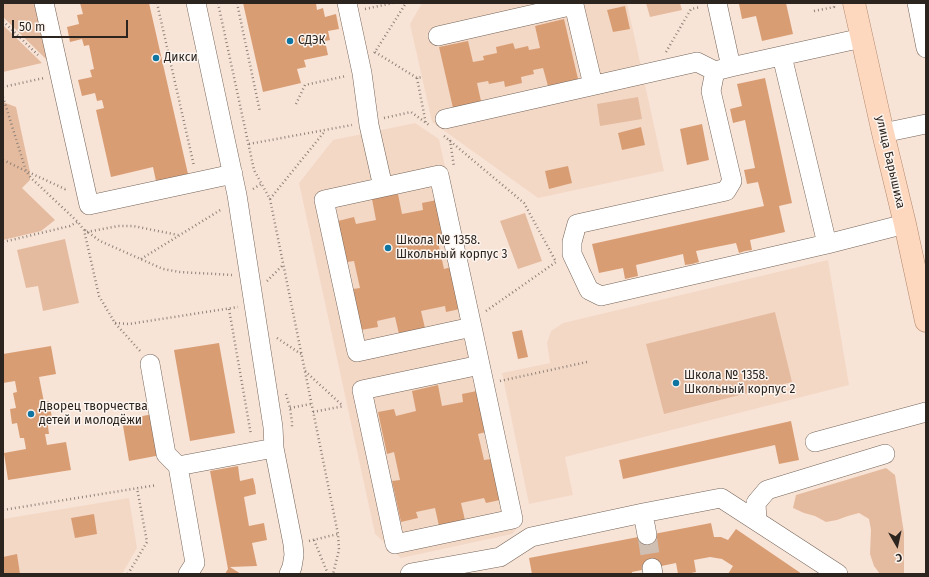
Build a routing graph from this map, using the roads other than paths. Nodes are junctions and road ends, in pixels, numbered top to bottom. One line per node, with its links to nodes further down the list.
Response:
1 (44, 3): 16 (lane)
2 (196, 3): 16 (lane)
3 (717, 3): 11 (lane)
4 (854, 3): 8 (main road, улица Барышиха)
5 (917, 3): 9 (lane)
6 (348, 8): 17 (lane)
7 (438, 36): 12 (lane)
8 (862, 38): 10 (lane); 15 (main road, улица Барышиха)
9 (926, 48)
10 (782, 56): 11 (lane); 19 (lane)
11 (723, 69): 12 (lane); 19 (lane)
12 (593, 85): 14 (lane)
13 (926, 124): 15 (lane)
14 (439, 126)
15 (883, 133): 18 (main road, улица Барышиха)
16 (233, 174): 26 (lane)
17 (383, 187): 20 (lane); 20 (lane)
18 (905, 224): 19 (lane); 21 (main road, улица Барышиха)
19 (827, 244)
20 (470, 321): 23 (lane)
21 (926, 322)
22 (150, 364): 28 (lane)
23 (480, 365): 30 (lane); 30 (lane)
24 (926, 412): 25 (lane)
25 (815, 442)
26 (274, 448): 28 (lane); 35 (lane)
27 (885, 454): 31 (lane)
28 (178, 466): 34 (lane)
29 (642, 512): 31 (lane); 32 (lane); 33 (lane)
30 (513, 519): 33 (lane)
31 (758, 521): 37 (lane)
32 (647, 536)
33 (531, 537): 36 (lane)
34 (188, 574)
35 (289, 574)
36 (410, 574)
37 (838, 574)

